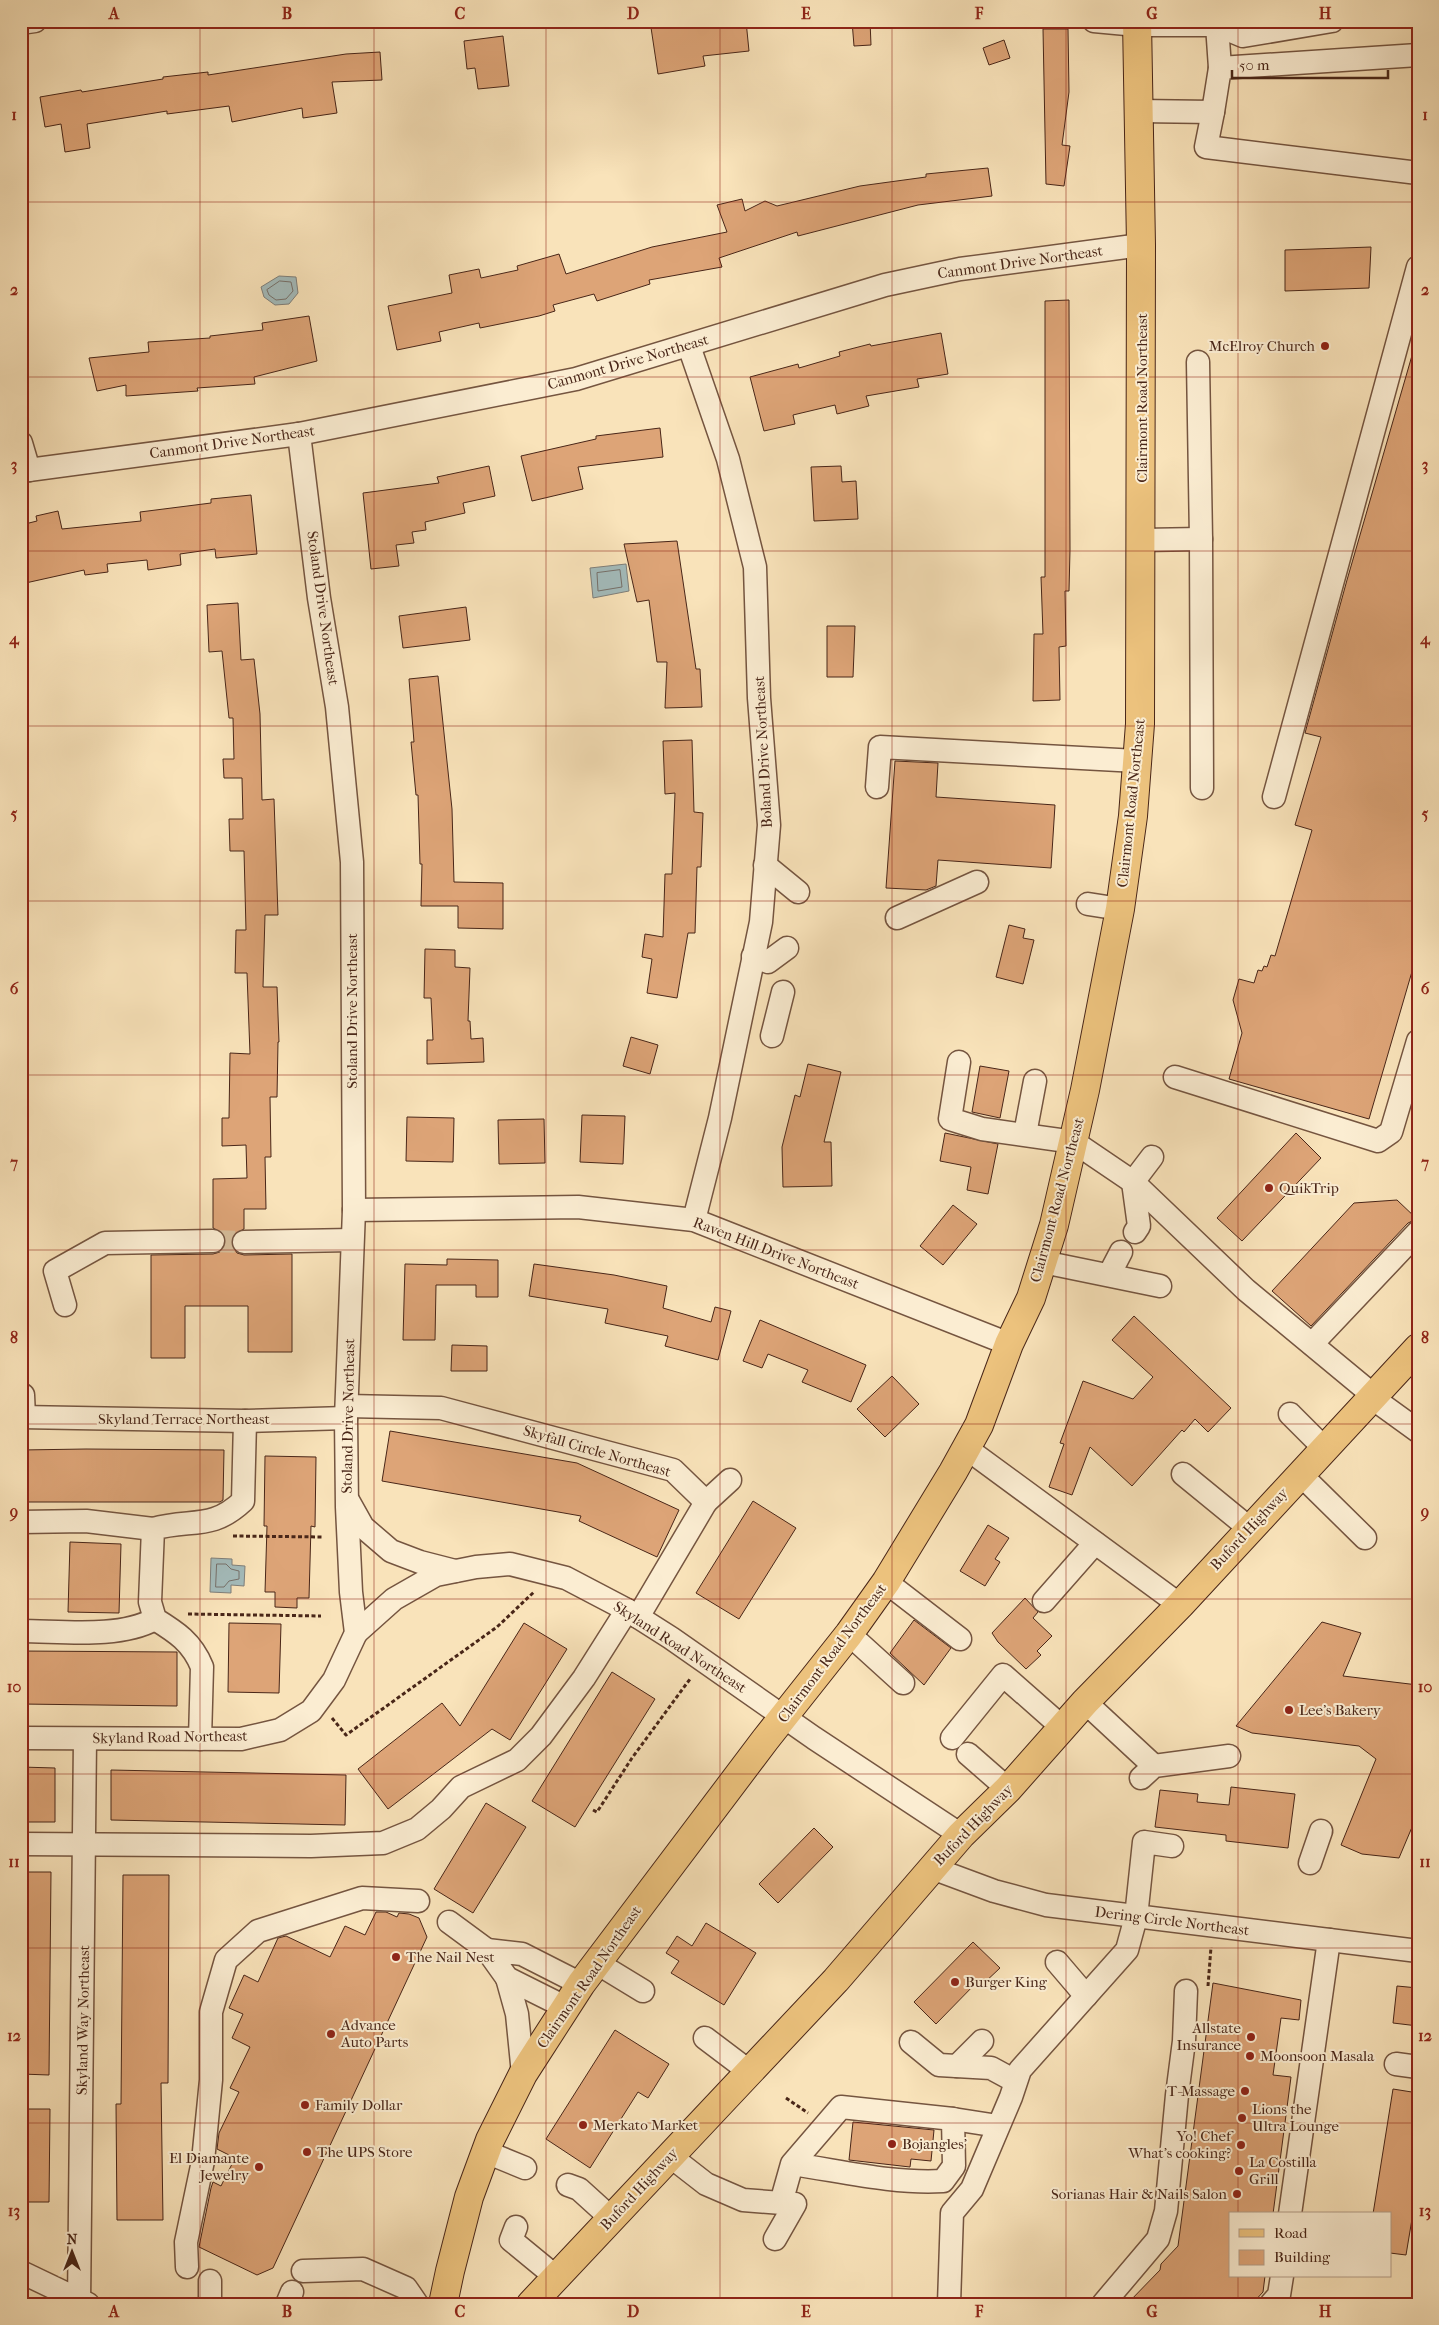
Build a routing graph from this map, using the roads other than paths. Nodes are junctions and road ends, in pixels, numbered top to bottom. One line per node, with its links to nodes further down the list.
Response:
1 (35, 21): 4 (street)
2 (1094, 21): 5 (street)
3 (1332, 21): 6 (street)
4 (21, 23)
5 (1137, 23): 6 (street); 9 (main road, Clairmont Road Northeast)
6 (1217, 25): 8 (street)
7 (1418, 55): 8 (street)
8 (1220, 68): 10 (street)
9 (1138, 111): 10 (street); 12 (main road, Clairmont Road Northeast)
10 (1213, 112): 11 (street)
11 (1418, 173)
12 (1141, 245): 14 (street, Canmont Drive Northeast); 20 (main road, Clairmont Road Northeast)
13 (1418, 268): 24 (street)
14 (689, 346): 16 (street, Canmont Drive Northeast); 25 (street, Boland Drive Northeast)
15 (1198, 362): 19 (street)
16 (299, 434): 18 (street, Canmont Drive Northeast); 43 (street, Stoland Drive Northeast)
17 (21, 443): 18 (street)
18 (25, 470)
19 (1200, 539): 20 (street); 23 (street)
20 (1142, 540): 21 (main road, Clairmont Road Northeast)
21 (1137, 761): 22 (street); 29 (main road, Clairmont Road Northeast)
22 (877, 787)
23 (1202, 788)
24 (1274, 797)
25 (765, 865): 27 (street); 32 (street, Boland Drive Northeast)
26 (977, 882): 30 (street)
27 (798, 892)
28 (1088, 904): 29 (street)
29 (1120, 909): 40 (main road, Clairmont Road Northeast)
30 (897, 918)
31 (787, 948): 32 (street)
32 (753, 956): 34 (street, Boland Drive Northeast)
33 (783, 992): 34 (street)
34 (738, 1028): 44 (street, Boland Drive Northeast)
35 (1418, 1041): 37 (street)
36 (959, 1062): 39 (street)
37 (1175, 1077)
38 (1035, 1081): 39 (street)
39 (1025, 1134): 40 (street)
40 (1074, 1142): 42 (street); 51 (main road, Clairmont Road Northeast)
41 (1152, 1157): 42 (street)
42 (1133, 1182): 45 (street); 56 (street)
43 (354, 1210): 44 (street, Raven Hill Drive Northeast); 47 (street, Stoland Drive Northeast)
44 (694, 1220): 55 (street, Raven Hill Drive Northeast)
45 (1134, 1232)
46 (1418, 1232): 56 (street)
47 (352, 1240): 49 (street); 60 (street, Stoland Drive Northeast)
48 (214, 1242): 54 (street)
49 (244, 1242)
50 (1121, 1252): 52 (street)
51 (1042, 1262): 52 (street); 55 (main road, Clairmont Road Northeast)
52 (1109, 1275): 53 (street)
53 (1160, 1286)
54 (65, 1305)
55 (1009, 1344): 65 (main road, Clairmont Road Northeast)
56 (1312, 1344): 59 (street)
57 (1418, 1348): 59 (main road, Buford Highway)
58 (23, 1395): 62 (street)
59 (1372, 1396): 64 (street); 66 (main road, Buford Highway)
60 (347, 1412): 63 (street, Skyland Terrace Northeast); 70 (street, Stoland Drive Northeast); 71 (street, Skyfall Circle Northeast)
61 (1290, 1414): 66 (street)
62 (23, 1417): 63 (street, Skyland Terrace Northeast)
63 (245, 1421): 74 (street)
64 (1418, 1431)
65 (966, 1448): 76 (street); 78 (main road, Clairmont Road Northeast)
66 (1324, 1448): 68 (main road, Buford Highway)
67 (1183, 1474): 73 (street)
68 (1300, 1474): 73 (main road, Buford Highway); 75 (street)
69 (730, 1480): 71 (street)
70 (347, 1496): 77 (street); 84 (street, Stoland Drive Northeast)
71 (706, 1502): 81 (street)
72 (21, 1522): 74 (street)
73 (1249, 1528): 80 (main road, Buford Highway)
74 (153, 1529): 82 (street)
75 (1365, 1538)
76 (1095, 1543): 79 (street); 80 (street)
77 (455, 1571): 81 (street, Skyland Road Northeast); 84 (street, Skyland Road Northeast)
78 (886, 1582): 85 (main road, Clairmont Road Northeast); 86 (street)
79 (1044, 1601)
80 (1180, 1605): 88 (main road, Buford Highway)
81 (633, 1614): 89 (street, Skyland Road Northeast); 101 (street)
82 (155, 1619): 83 (street); 94 (street)
83 (21, 1631)
84 (356, 1633): 94 (street, Skyland Road Northeast)
85 (849, 1634): 87 (street); 89 (main road, Clairmont Road Northeast)
86 (960, 1638)
87 (903, 1684)
88 (1085, 1702): 90 (main road, Buford Highway); 96 (street)
89 (784, 1717): 99 (street, Skyland Road Northeast); 112 (main road, Clairmont Road Northeast)
90 (1062, 1727): 92 (street); 97 (main road, Buford Highway)
91 (21, 1738): 93 (street, Skyland Road Northeast)
92 (952, 1738)
93 (86, 1739): 94 (street, Skyland Road Northeast); 101 (street, Skyland Way Northeast)
94 (200, 1739)
95 (968, 1754): 97 (street)
96 (1229, 1756)
97 (1008, 1789): 99 (main road, Buford Highway)
98 (1321, 1831): 103 (street)
99 (961, 1835): 104 (main road, Buford Highway)
100 (21, 1844): 101 (street)
101 (85, 1844): 146 (street, Skyland Way Northeast)
102 (1172, 1846): 106 (street)
103 (1310, 1863)
104 (932, 1868): 106 (street, Dering Circle Northeast); 125 (main road, Buford Highway)
105 (418, 1902): 140 (street)
106 (1136, 1917): 108 (street, Dering Circle Northeast); 117 (street)
107 (449, 1922): 109 (street)
108 (1328, 1940): 110 (street, Dering Circle Northeast); 136 (street)
109 (487, 1950): 113 (street); 114 (street)
110 (1418, 1951)
111 (1057, 1962): 117 (street)
112 (597, 1963): 114 (main road, Clairmont Road Northeast); 115 (street)
113 (507, 1978): 118 (street); 126 (street)
114 (581, 1984): 118 (main road, Clairmont Road Northeast)
115 (643, 1991)
116 (1186, 1991): 152 (street)
117 (1086, 1996): 127 (street)
118 (565, 2007): 126 (main road, Clairmont Road Northeast)
119 (705, 2038): 125 (street)
120 (911, 2042): 123 (street)
121 (982, 2042): 123 (street)
122 (1396, 2064): 124 (street)
123 (948, 2065): 127 (street)
124 (1418, 2067)
125 (750, 2072): 131 (main road, Buford Highway)
126 (523, 2074): 130 (main road, Clairmont Road Northeast)
127 (1015, 2081): 129 (street)
128 (953, 2119): 129 (street); 132 (street); 132 (street)
129 (998, 2126): 151 (street)
130 (486, 2152): 133 (street); 149 (main road, Clairmont Road Northeast)
131 (670, 2156): 135 (street); 137 (main road, Buford Highway)
132 (792, 2164): 135 (street)
133 (525, 2168)
134 (568, 2185): 137 (street)
135 (781, 2203): 139 (street)
136 (1290, 2212)
137 (611, 2218): 143 (main road, Buford Highway)
138 (516, 2227): 143 (street)
139 (775, 2239)
140 (187, 2268)
141 (302, 2271): 148 (street)
142 (21, 2272): 146 (street)
143 (556, 2278): 150 (main road, Buford Highway)
144 (1282, 2278): 153 (street)
145 (210, 2281): 147 (street)
146 (83, 2303)
147 (210, 2304)
148 (417, 2304)
149 (444, 2304)
150 (531, 2304)
151 (948, 2304)
152 (1103, 2304)
153 (1271, 2304)

